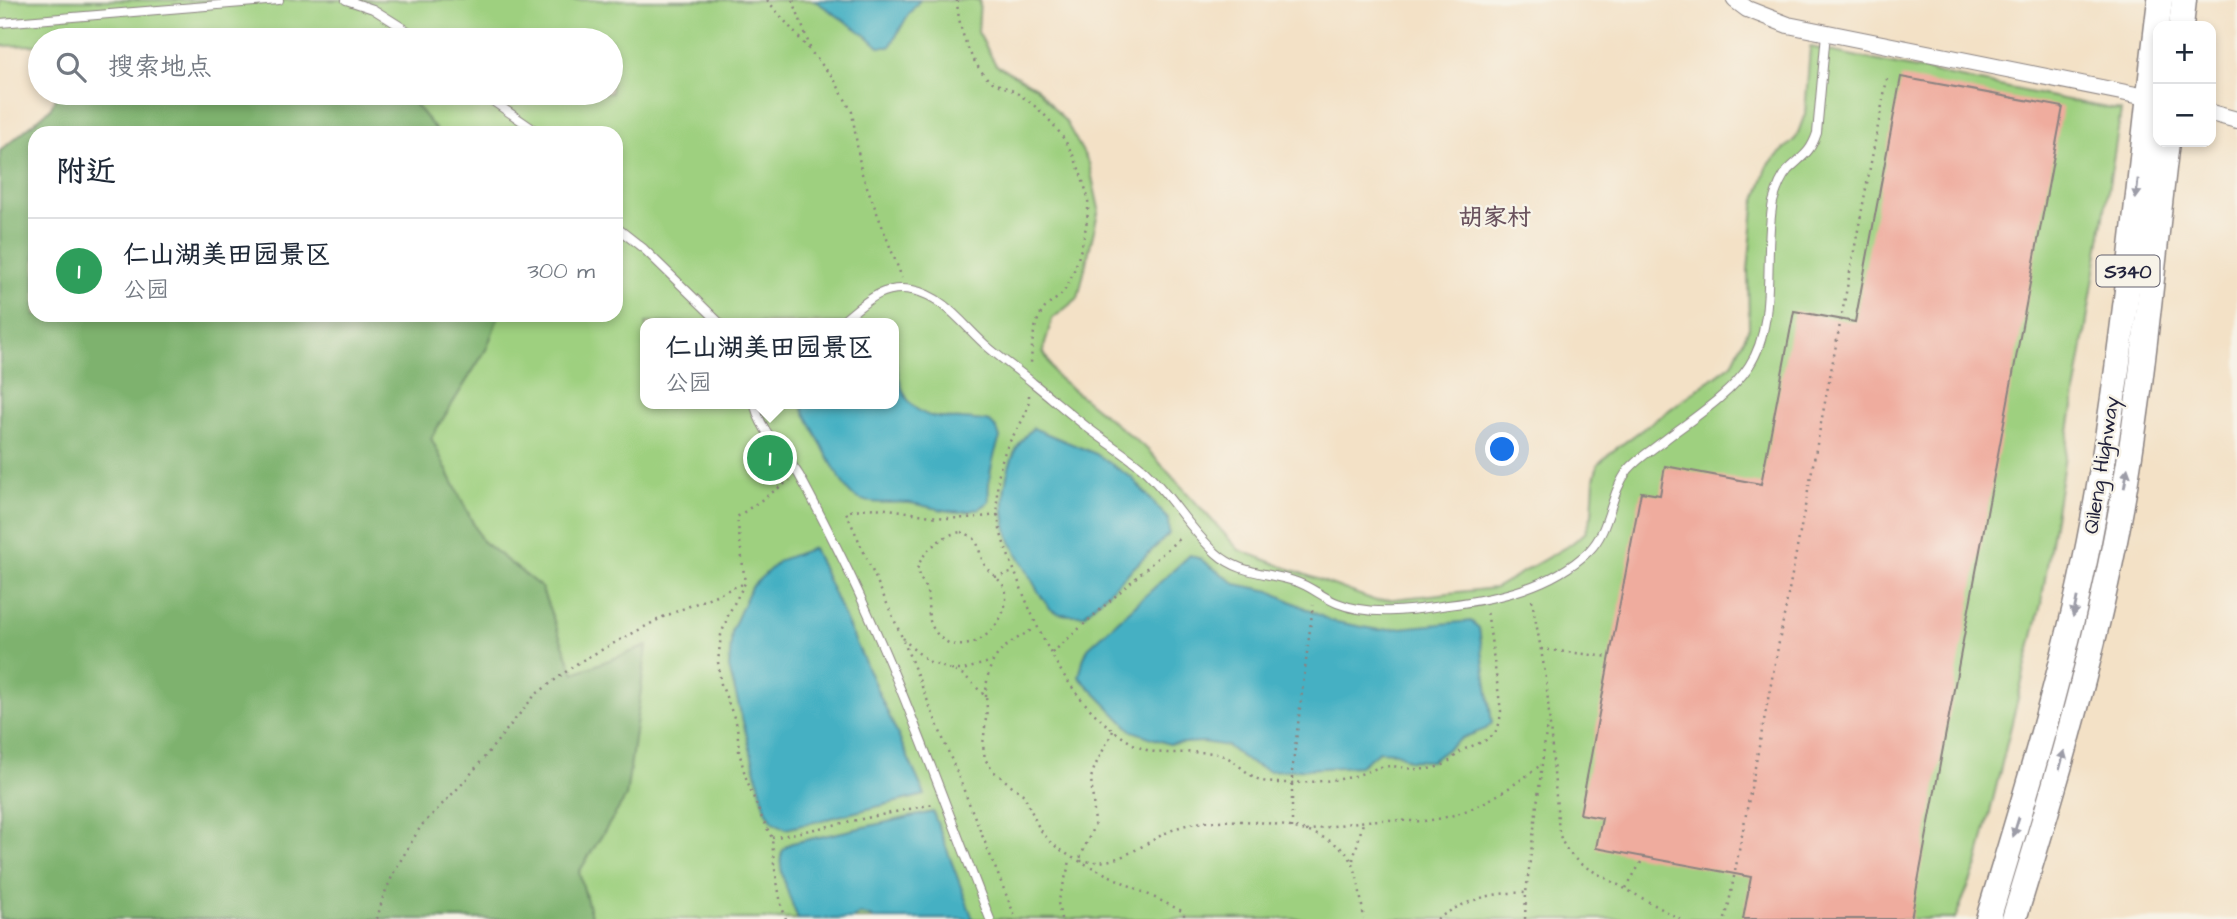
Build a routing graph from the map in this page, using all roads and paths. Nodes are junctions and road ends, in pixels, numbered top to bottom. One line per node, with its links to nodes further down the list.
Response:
1 (279, 0): 10 (lane)
2 (346, 0): 11 (lane)
3 (767, 0): 13 (path)
4 (793, 0): 13 (path)
5 (957, 0): 26 (path)
6 (1735, 0): 12 (street)
7 (2160, 0): 15 (main road, Qileng Highway / S340)
8 (2184, 0): 9 (main road)
9 (2182, 21)
10 (0, 23)
11 (406, 28)
12 (1826, 33): 16 (street); 34 (lane)
13 (811, 51): 23 (path)
14 (1887, 79): 70 (path)
15 (2154, 84)
16 (2153, 99): 71 (main road, Qileng Highway / S340, one-way to 71)
17 (498, 105): 20 (lane)
18 (2216, 114): 19 (street)
19 (2237, 120)
20 (529, 126)
21 (2166, 147): 72 (main road, Qileng Highway / S340, one-way to 21)
22 (623, 232): 24 (lane)
23 (906, 290): 25 (lane); 26 (lane)
24 (715, 318)
25 (847, 318)
26 (1030, 380): 29 (path); 30 (lane)
27 (756, 409): 28 (lane)
28 (799, 474): 33 (path); 49 (lane)
29 (998, 515): 31 (path); 38 (path)
30 (1193, 527): 35 (lane); 40 (path)
31 (1015, 572): 32 (path); 37 (path)
32 (995, 577): 32 (path)
33 (745, 583): 53 (path); 60 (path)
34 (1529, 587): 35 (lane); 39 (path)
35 (1486, 598): 48 (path)
36 (1312, 613): 48 (path)
37 (1036, 627): 40 (path); 42 (path)
38 (901, 635): 43 (path); 63 (path)
39 (1541, 649): 41 (path); 45 (path)
40 (1051, 654): 46 (path)
41 (1610, 657)
42 (992, 661): 43 (path); 44 (path)
43 (947, 670): 44 (path)
44 (986, 697): 54 (path)
45 (1548, 718): 47 (path); 58 (path)
46 (1113, 731): 48 (path); 56 (path)
47 (1542, 764): 50 (path); 59 (path)
48 (1292, 782): 51 (path)
49 (943, 802): 53 (path); 62 (lane)
50 (1363, 822): 52 (path); 57 (path)
51 (1292, 828): 52 (path); 56 (path)
52 (1305, 831): 57 (path)
53 (772, 838): 61 (path)
54 (1071, 857): 56 (path); 64 (path)
55 (1644, 857): 58 (path)
56 (1079, 861): 65 (path)
57 (1352, 861): 66 (path)
58 (1626, 888): 69 (path)
59 (1527, 893): 67 (path); 68 (path)
60 (377, 919)
61 (786, 919)
62 (990, 919)
63 (1016, 919)
64 (1061, 919)
65 (1184, 919)
66 (1364, 919)
67 (1437, 919)
68 (1525, 919)
69 (1680, 919)
70 (1724, 919)
71 (1988, 919)
72 (2014, 919)

